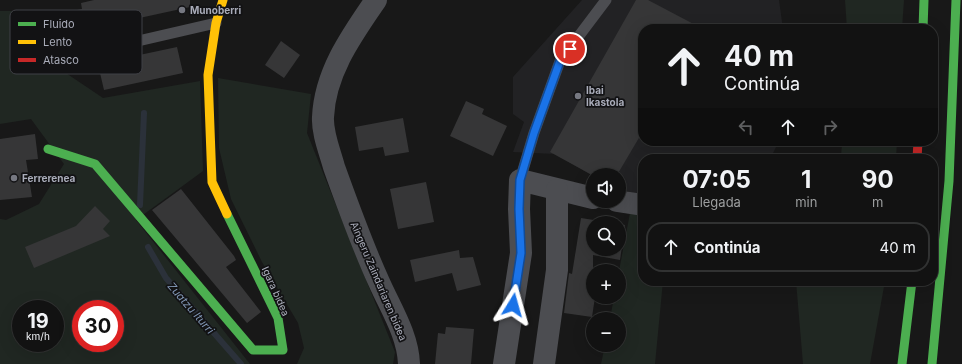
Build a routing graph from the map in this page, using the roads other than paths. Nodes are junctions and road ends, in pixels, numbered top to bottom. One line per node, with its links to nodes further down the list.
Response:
1 (223, 0): 6 (main road, Igara bidea)
2 (376, 0): 16 (street, Aingeru Zaindariaren bidea)
3 (606, 0): 10 (lane)
4 (924, 0): 7 (main road)
5 (956, 0): 20 (main road)
6 (216, 23): 8 (lane); 9 (main road, Igara bidea)
7 (922, 24)
8 (142, 40)
9 (48, 149)
10 (520, 180): 11 (street); 17 (street)
11 (557, 190): 12 (street); 18 (street)
12 (586, 196)
13 (626, 202): 14 (street)
14 (638, 203)
15 (911, 286): 19 (main road)
16 (409, 364)
17 (504, 364)
18 (544, 364)
19 (902, 364)
20 (932, 364)

